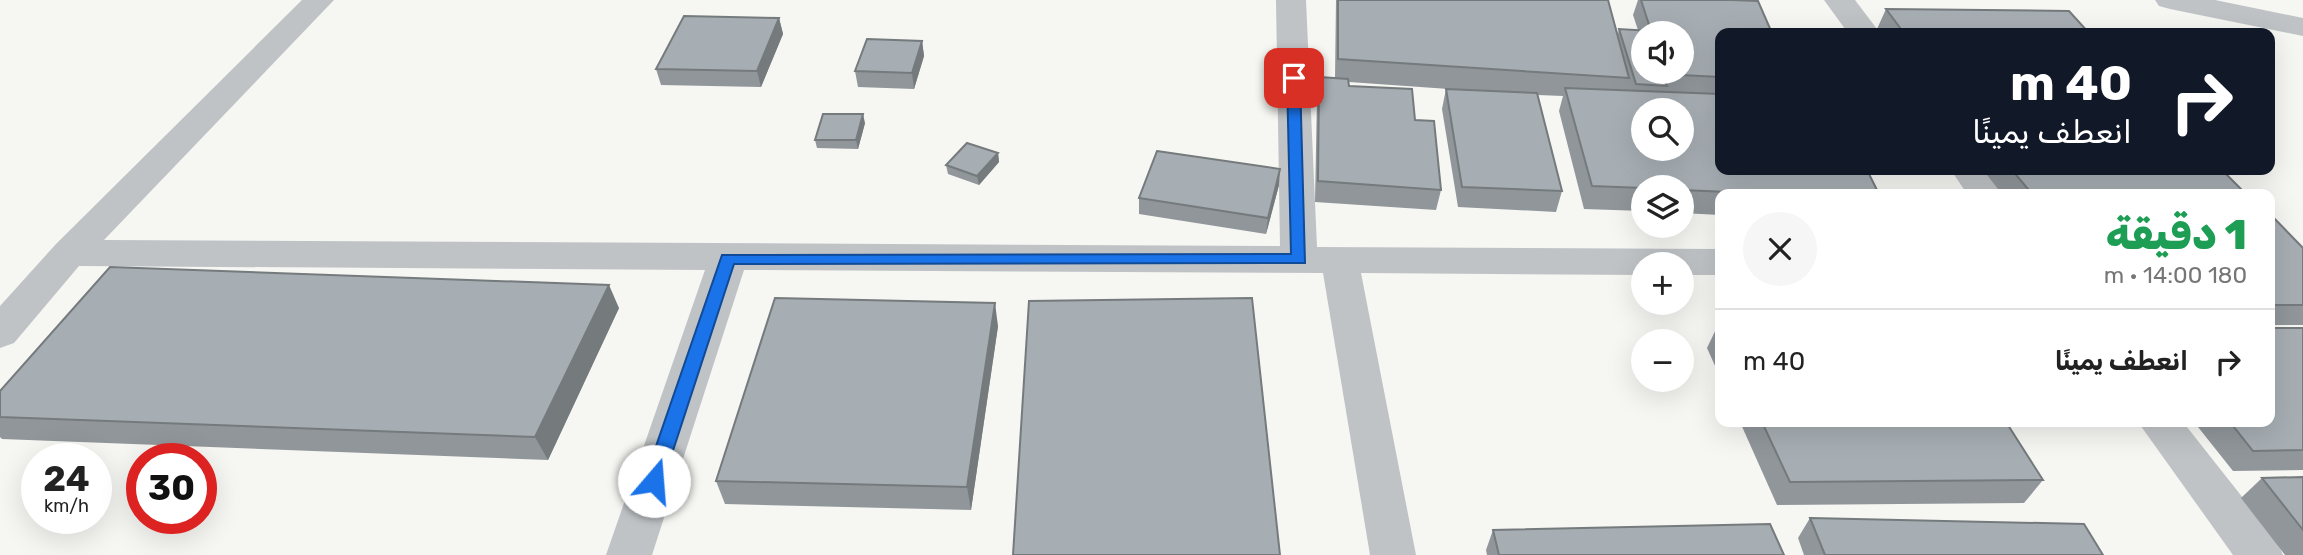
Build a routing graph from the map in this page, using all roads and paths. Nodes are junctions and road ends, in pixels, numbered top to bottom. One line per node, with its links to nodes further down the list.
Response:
1 (319, 0): 7 (street)
2 (1291, 0): 9 (street)
3 (1839, 0): 6 (street)
4 (2170, 0): 5 (street)
5 (2303, 27)
6 (1860, 28)
7 (69, 253): 8 (street); 12 (street)
8 (728, 259): 9 (street); 14 (street)
9 (1299, 260): 10 (street)
10 (1340, 261): 11 (street); 15 (street)
11 (1715, 262)
12 (0, 333)
13 (2163, 427): 16 (street)
14 (629, 555)
15 (1393, 555)
16 (2260, 555)

